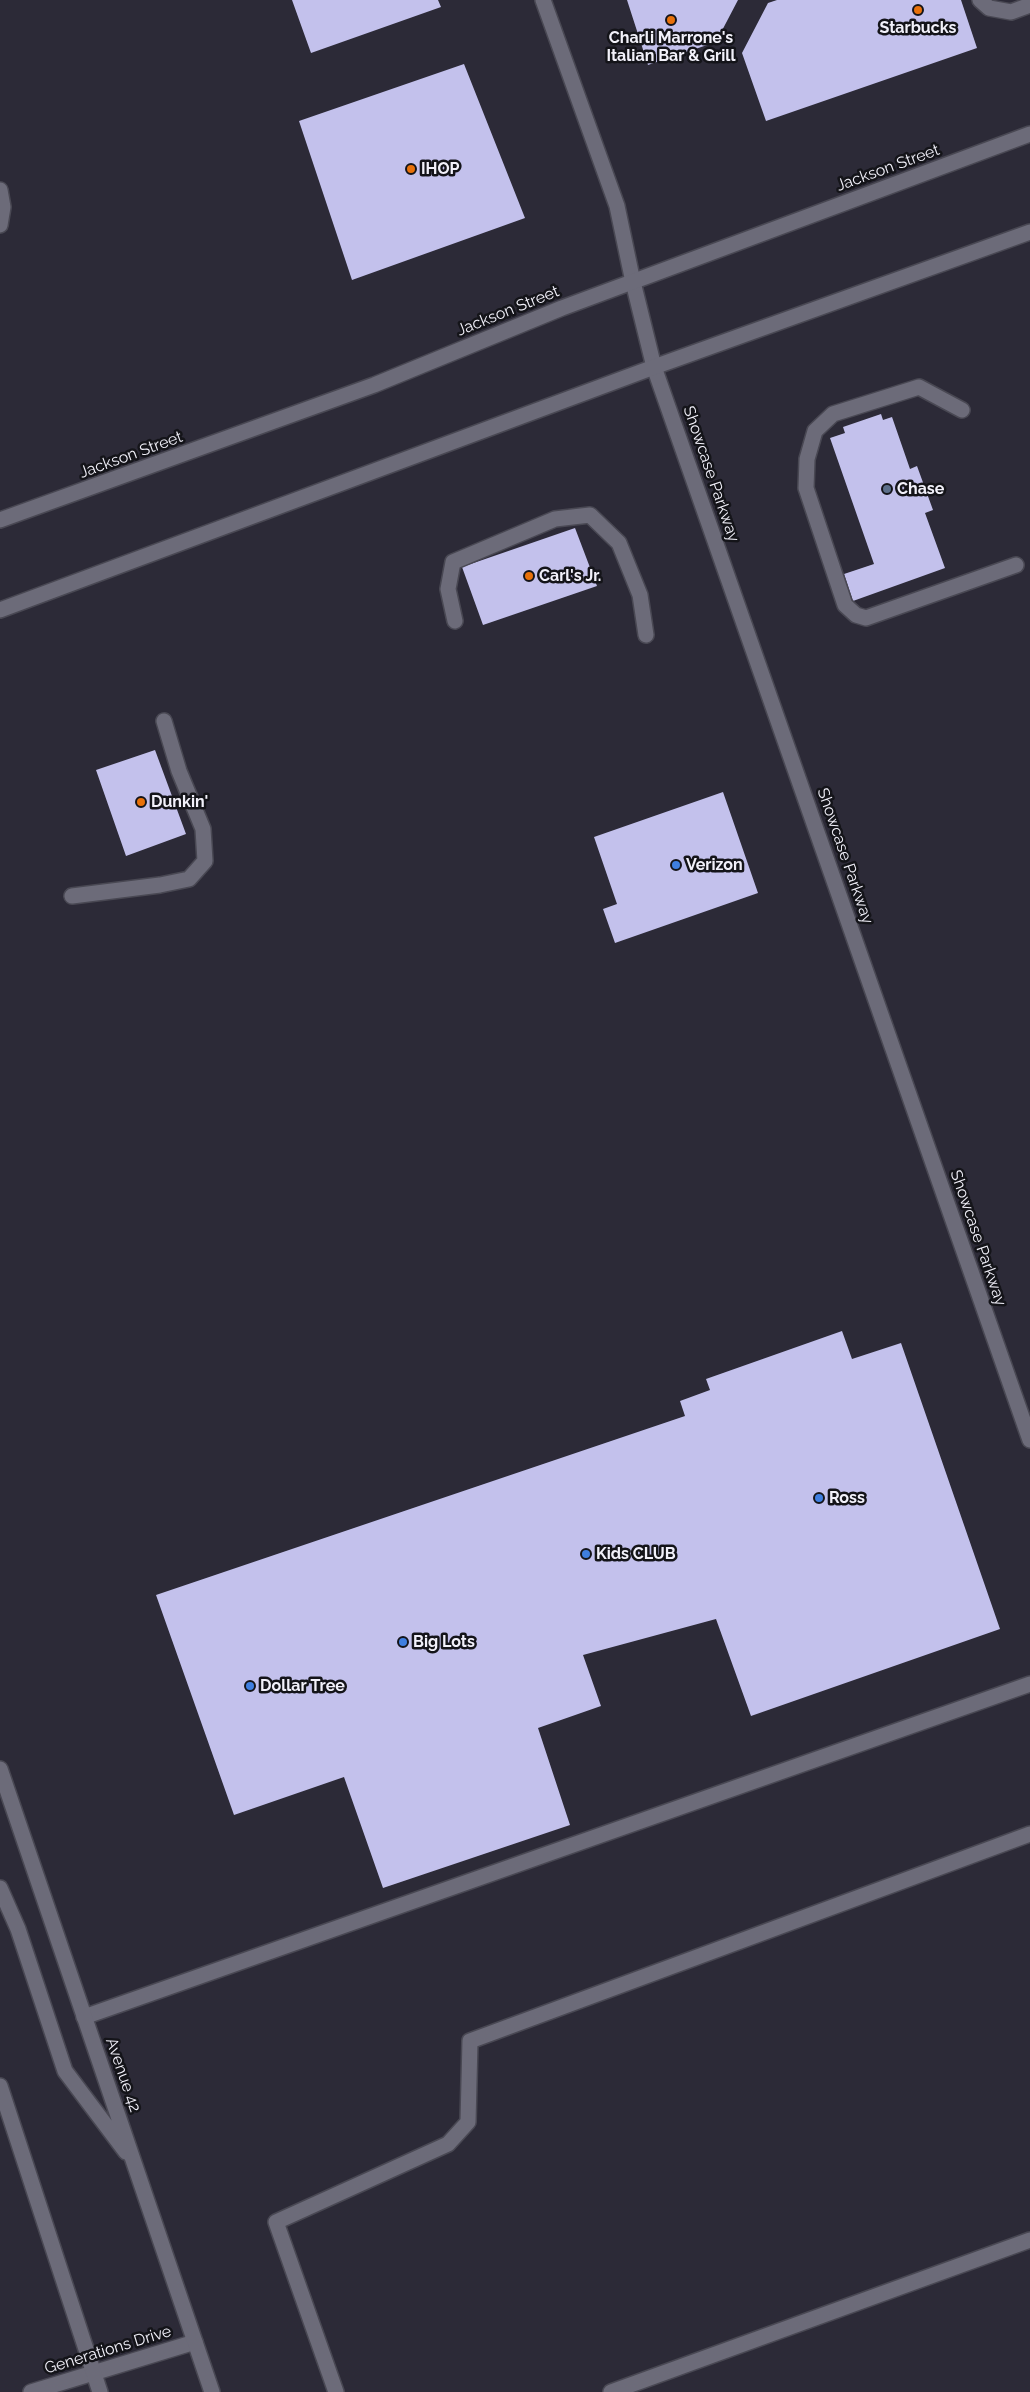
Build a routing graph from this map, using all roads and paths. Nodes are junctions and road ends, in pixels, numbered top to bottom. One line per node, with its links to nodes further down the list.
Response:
1 (543, 0): 8 (main road, Showcase Parkway)
2 (980, 0): 3 (main road)
3 (1030, 6)
4 (1030, 134): 8 (main road, Jackson Street)
5 (0, 190): 6 (main road)
6 (0, 225)
7 (1030, 232): 9 (main road)
8 (632, 282): 9 (main road, Showcase Parkway); 11 (main road, Jackson Street)
9 (654, 367): 13 (main road); 18 (main road, Showcase Parkway)
10 (962, 410): 12 (main road)
11 (0, 520)
12 (1016, 565)
13 (0, 610)
14 (454, 621): 15 (main road)
15 (646, 635)
16 (164, 721): 17 (main road)
17 (72, 896)
18 (1030, 1440)
19 (1030, 1684): 23 (main road)
20 (0, 1769): 23 (main road, Avenue 42)
21 (1030, 1834): 32 (main road)
22 (0, 1888): 25 (main road)
23 (84, 2017): 25 (main road, Avenue 42)
24 (0, 2086): 28 (main road)
25 (134, 2163): 27 (main road, Avenue 42)
26 (1030, 2240): 33 (main road)
27 (195, 2342): 28 (main road, Generations Drive); 31 (main road, Avenue 42)
28 (93, 2373): 29 (main road, Generations Drive); 30 (main road)
29 (31, 2392)
30 (100, 2392)
31 (212, 2392)
32 (336, 2392)
33 (611, 2392)

